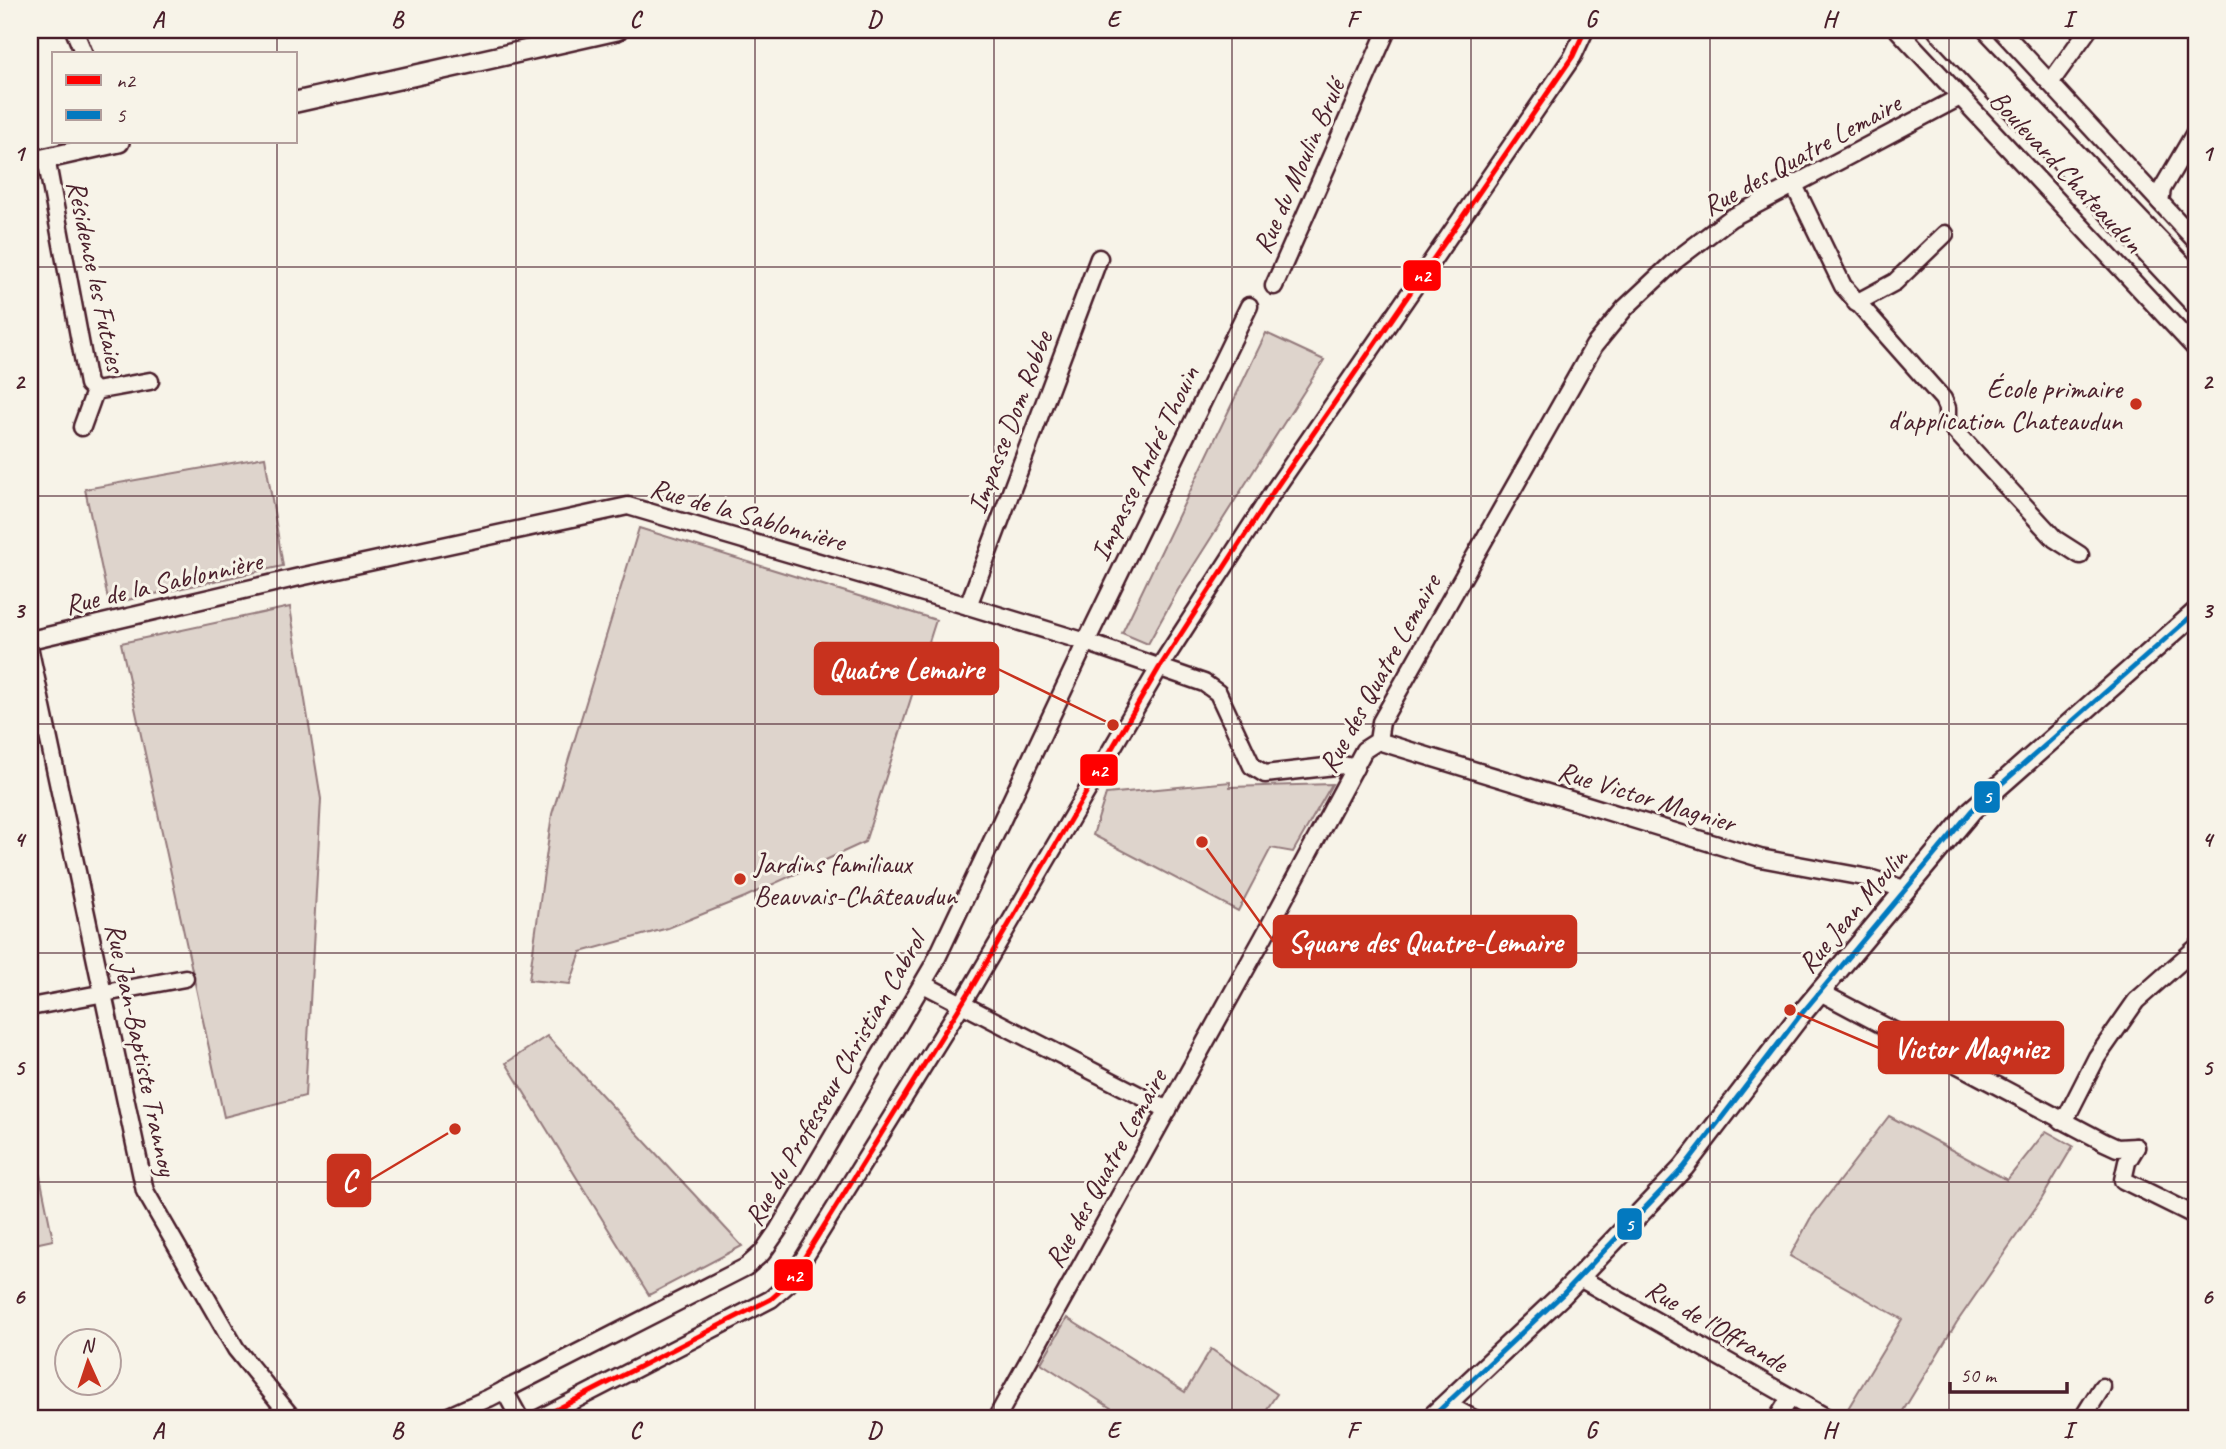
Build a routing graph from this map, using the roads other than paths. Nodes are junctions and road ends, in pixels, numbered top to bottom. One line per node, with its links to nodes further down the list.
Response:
1 (74, 30): 10 (street)
2 (617, 30): 13 (main road)
3 (1387, 30): 23 (street, Rue du Moulin Brulé)
4 (1585, 30): 37 (street)
5 (1898, 30): 12 (street, Boulevard Chateaudun)
6 (1938, 30): 25 (main road, Boulevard Chateaudun)
7 (1958, 30): 22 (main road, Boulevard Chateaudun)
8 (2001, 30): 11 (street, Boulevard Chateaudun)
9 (2088, 30): 11 (street)
10 (83, 52)
11 (2050, 83): 18 (street, Boulevard Chateaudun)
12 (1960, 97): 17 (street, Rue des Quatre Lemaire); 27 (street, Boulevard Chateaudun)
13 (298, 102)
14 (2196, 131): 18 (street)
15 (110, 144): 16 (main road)
16 (38, 160): 29 (street, Résidence les Futaies)
17 (1793, 183): 24 (street); 38 (street, Rue des Quatre Lemaire)
18 (2160, 202): 20 (street, Boulevard Chateaudun)
19 (1945, 234): 24 (street)
20 (2196, 241)
21 (1099, 258): 32 (street, Impasse Dom Robbe)
22 (2196, 280)
23 (1274, 286)
24 (1856, 303): 31 (street)
25 (2196, 305)
26 (1249, 306): 35 (street, Impasse André Thouin)
27 (2196, 349)
28 (150, 381): 29 (street, Résidence les Futaies)
29 (95, 391): 30 (street)
30 (82, 427)
31 (2080, 555)
32 (968, 606): 34 (street, Rue de la Sablonnière); 35 (street, Rue de la Sablonnière)
33 (2196, 612): 40 (main road, Rue Jean Moulin)
34 (30, 640)
35 (1086, 642): 37 (street, Rue de la Sablonnière); 43 (street, Rue du Professeur Christian Cabrol)
36 (30, 651): 45 (street, Rue Jean-Baptiste Trannoy)
37 (1159, 668): 39 (street, Rue de la Sablonnière); 46 (street)
38 (1378, 741): 39 (street, Rue des Quatre Lemaire); 40 (street, Rue Victor Magnier)
39 (1355, 768): 48 (street, Rue des Quatre Lemaire)
40 (1904, 889): 44 (main road, Rue Jean Moulin)
41 (2196, 948): 49 (street)
42 (185, 978): 45 (street)
43 (923, 984): 46 (street); 53 (street, Rue du Professeur Christian Cabrol)
44 (1821, 992): 49 (street); 51 (main road, Rue Jean Moulin)
45 (103, 993): 47 (street); 56 (street, Rue Jean-Baptiste Trannoy)
46 (962, 1004): 48 (street); 59 (street)
47 (30, 1007)
48 (1168, 1110): 60 (street, Rue des Quatre Lemaire)
49 (2060, 1120): 50 (street)
50 (2196, 1216)
51 (1578, 1278): 54 (street, Rue de l'Offrande); 55 (main road, Rue Jean Moulin)
52 (2102, 1387): 65 (street)
53 (504, 1390): 57 (street, Rue du Professeur Christian Cabrol); 58 (street)
54 (1790, 1398): 63 (street); 64 (street, Rue de l'Offrande)
55 (1446, 1404): 61 (main road, Rue Jean Moulin); 62 (street)
56 (293, 1419)
57 (442, 1419)
58 (520, 1419)
59 (538, 1419)
60 (996, 1419)
61 (1430, 1419)
62 (1474, 1419)
63 (1777, 1419)
64 (1829, 1419)
65 (2082, 1419)

